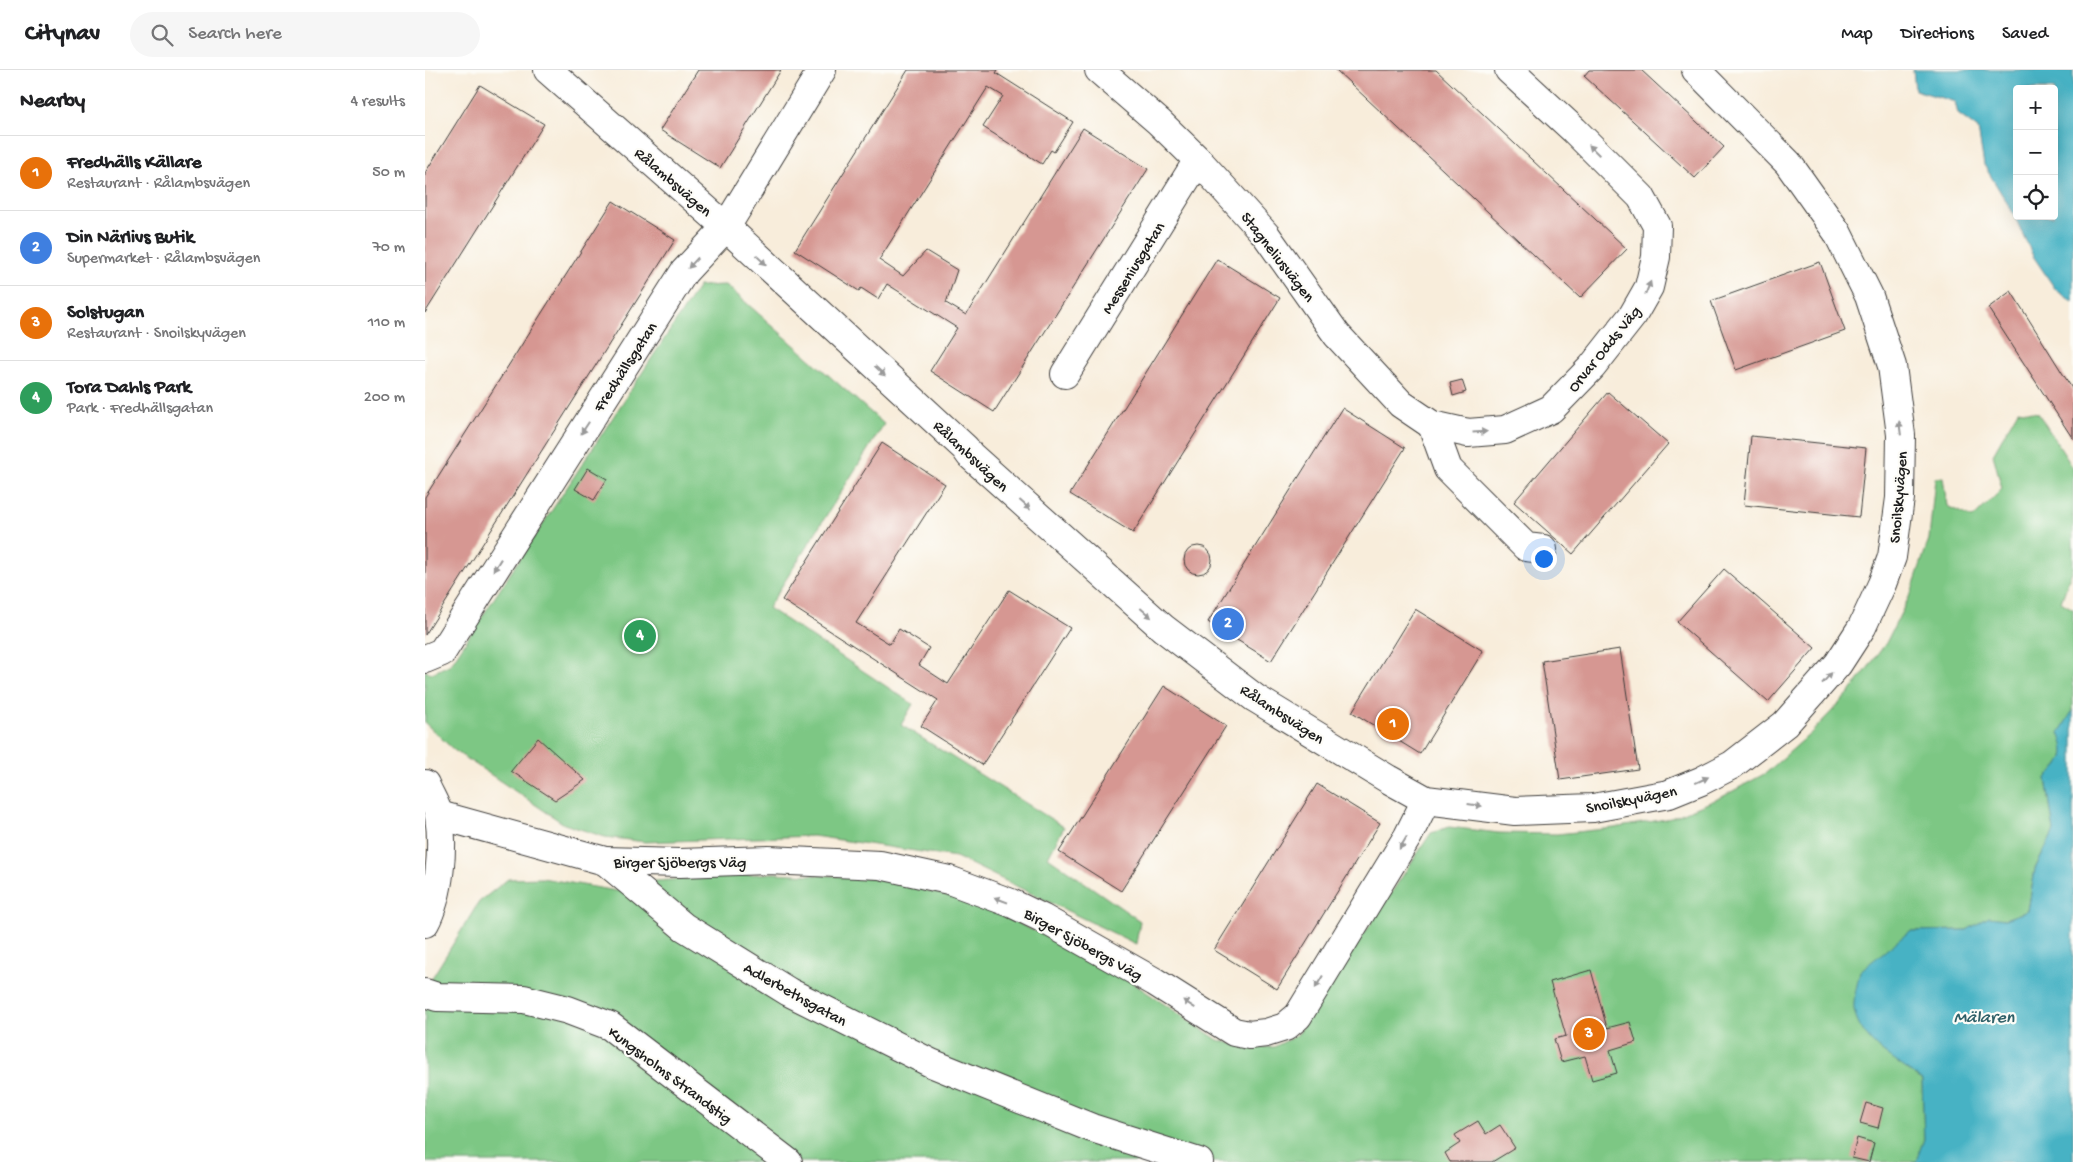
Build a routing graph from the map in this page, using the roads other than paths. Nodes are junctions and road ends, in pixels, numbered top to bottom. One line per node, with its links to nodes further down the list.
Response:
1 (548, 70): 7 (street, Rålambsvägen)
2 (822, 70): 7 (street, Fredhällsgatan)
3 (1099, 70): 6 (street, Stagneliusvägen)
4 (1509, 70): 9 (street, Orvar Odds Väg, one-way to 4)
5 (1696, 70): 13 (street, Snoilskyvägen, one-way to 5)
6 (1198, 160): 8 (street, Messeniusgatan); 9 (street, Stagneliusvägen)
7 (726, 227): 11 (street, Fredhällsgatan, one-way to 11); 13 (street, Rålambsvägen, one-way to 13)
8 (1065, 374)
9 (1432, 425): 10 (street)
10 (1543, 549)
11 (425, 658)
12 (425, 784): 14 (street)
13 (1426, 800): 15 (street, Birger Sjöbergs Väg, one-way to 15)
14 (439, 815): 15 (street, Adlerbethsgatan); 16 (street)
15 (605, 862): 19 (street, Adlerbethsgatan)
16 (425, 923)
17 (425, 993): 18 (street, Kungsholms Strandstig)
18 (788, 1162)
19 (1199, 1162)

